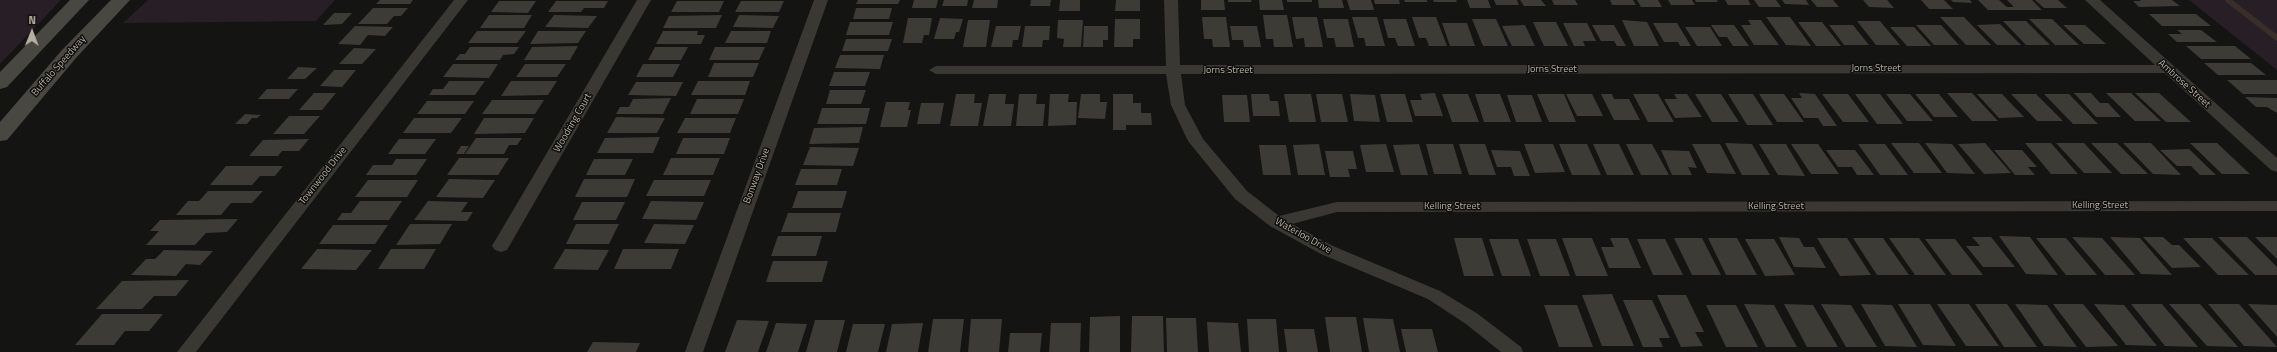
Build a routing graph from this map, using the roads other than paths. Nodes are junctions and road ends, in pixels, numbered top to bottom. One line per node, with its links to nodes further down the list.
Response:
1 (80, 0): 9 (main road)
2 (121, 0): 8 (main road, Buffalo Speedway)
3 (460, 0): 19 (street, Townwood Drive)
4 (644, 0): 18 (street, Woodring Court)
5 (821, 0): 20 (street, Bonway Drive)
6 (1171, 0): 12 (street, Waterloo Drive)
7 (2092, 0): 10 (street, Ambrose Street)
8 (69, 54): 9 (main road); 14 (main road, Buffalo Speedway)
9 (24, 56): 13 (main road)
10 (2168, 69): 12 (street, Jorns Street); 15 (street, Ambrose Street)
11 (936, 70): 12 (street, Jorns Street)
12 (1173, 71): 17 (street, Waterloo Drive)
13 (0, 83)
14 (0, 135)
15 (2277, 167)
16 (2277, 206): 17 (street, Kelling Street)
17 (1276, 222): 21 (street, Waterloo Drive)
18 (501, 246)
19 (186, 352)
20 (694, 352)
21 (1514, 352)

